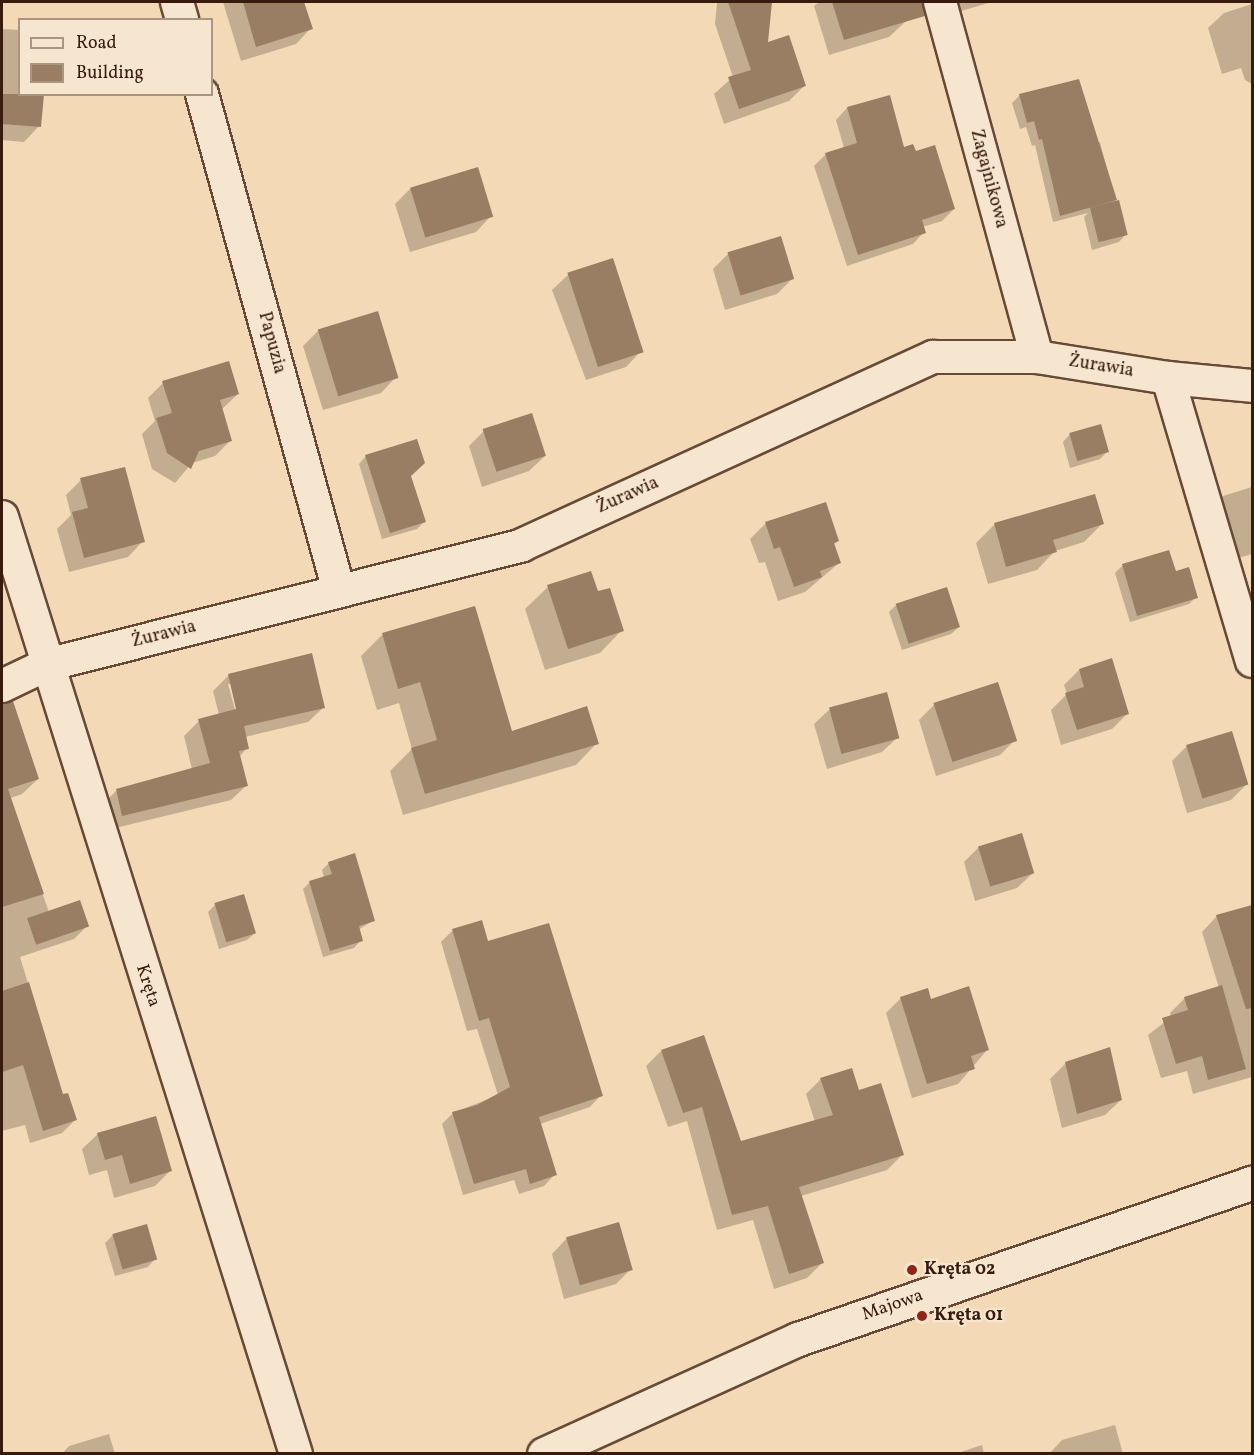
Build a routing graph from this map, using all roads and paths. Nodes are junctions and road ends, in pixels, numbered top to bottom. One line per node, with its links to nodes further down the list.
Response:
1 (177, 2): 3 (street)
2 (940, 2): 5 (street, Zagajnikowa)
3 (181, 18)
4 (203, 96): 9 (street, Papuzia)
5 (1037, 357): 6 (street, Żurawia); 9 (street, Żurawia)
6 (1168, 378): 7 (street, Żurawia); 10 (street)
7 (1252, 386)
8 (2, 517): 11 (street, Kręta)
9 (339, 591): 11 (street, Żurawia)
10 (1252, 661)
11 (46, 665): 12 (street, Żurawia); 14 (street, Kręta)
12 (2, 686)
13 (1252, 1183): 15 (street, Majowa)
14 (296, 1454)
15 (544, 1454)

